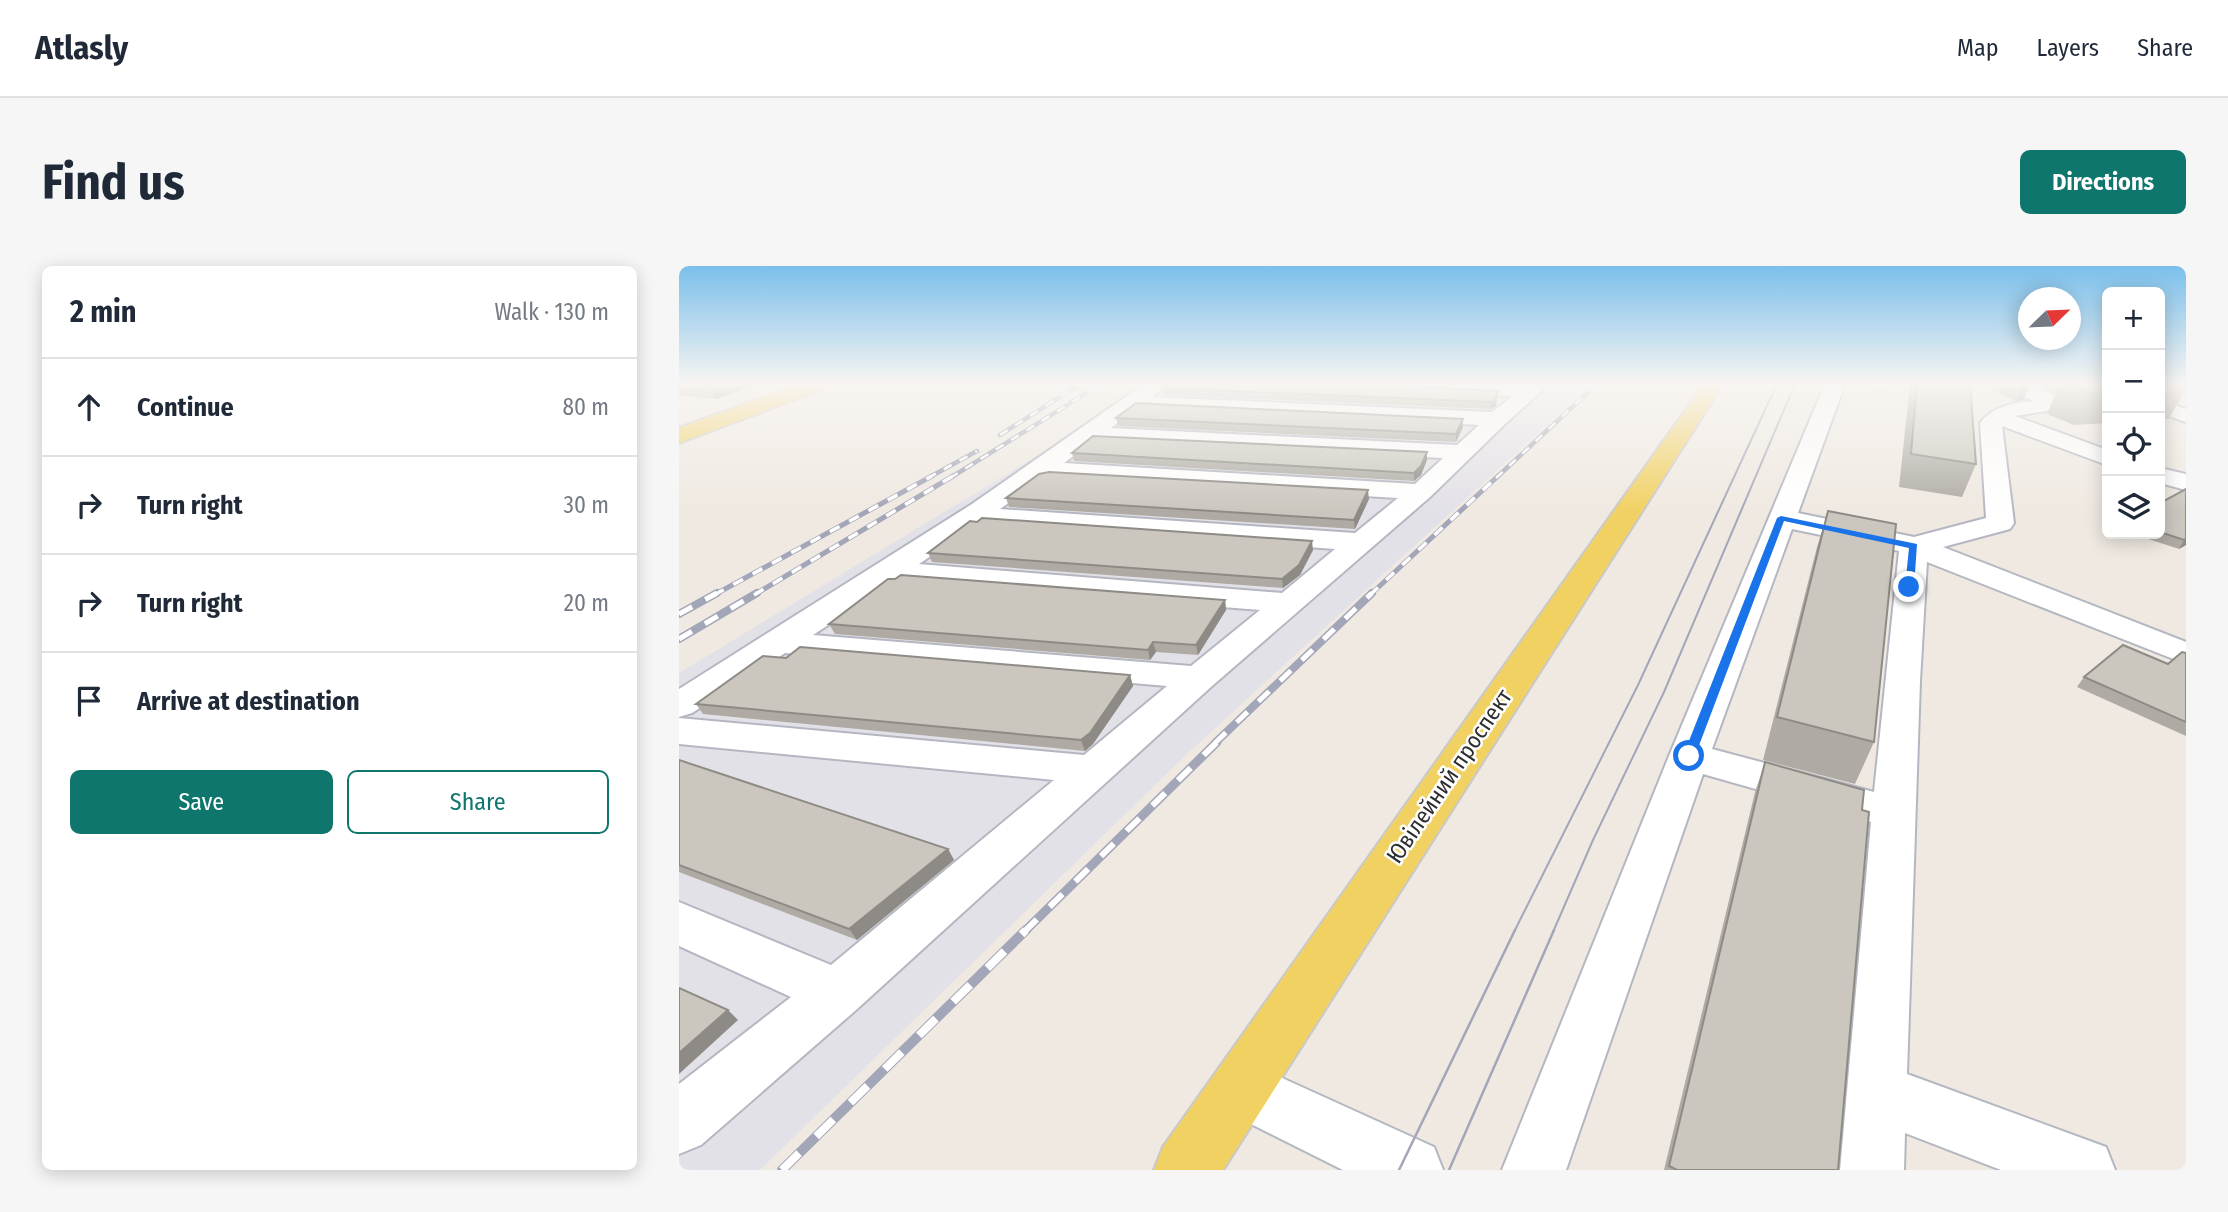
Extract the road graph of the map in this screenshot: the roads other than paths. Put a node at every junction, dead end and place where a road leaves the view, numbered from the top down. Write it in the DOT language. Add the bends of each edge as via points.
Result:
graph roads {
  1 [pos="705,426"];
  2 [pos="1101,426"];
  3 [pos="1489,426"];
  4 [pos="1686,426"];
  5 [pos="1818,426"];
  6 [pos="1991,426"];
  7 [pos="2021,426"];
  8 [pos="1091,434"];
  9 [pos="679,436"];
  10 [pos="2102,443"];
  11 [pos="2071,446"];
  12 [pos="1461,452"];
  13 [pos="2102,456"];
  14 [pos="1037,469"];
  15 [pos="2164,476"];
  16 [pos="2186,482"];
  17 [pos="1421,492"];
  18 [pos="971,515"];
  19 [pos="1781,518"];
  20 [pos="1359,542"];
  21 [pos="1914,546"];
  22 [pos="888,571"];
  23 [pos="1291,603"];
  24 [pos="779,642"];
  25 [pos="2186,654"];
  26 [pos="1199,678"];
  27 [pos="679,705"];
  28 [pos="679,731"];
  29 [pos="1689,756"];
  30 [pos="1094,770"];
  31 [pos="1894,813"];
  32 [pos="679,923"];
  33 [pos="837,993"];
  34 [pos="1240,1088"];
  35 [pos="1878,1093"];
  36 [pos="679,1124"];
  37 [pos="1186,1170"];
  38 [pos="1412,1170"];
  39 [pos="1534,1170"];
  40 [pos="1872,1170"];
  41 [pos="2083,1170"];
  1 -- 9 [label="main road"];
  2 -- 8 [label="street"];
  3 -- 12 [label="street"];
  4 -- 34 [label="main road, Ювілейний проспект"];
  5 -- 19 [label="street"];
  6 -- 21 [label="street" via="2000,523"];
  7 -- 11 [label="street"];
  8 -- 12 [label="street"];
  8 -- 14 [label="street"];
  10 -- 11 [label="street"];
  11 -- 13 [label="street"];
  12 -- 17 [label="street"];
  14 -- 17 [label="street"];
  14 -- 18 [label="street"];
  15 -- 16 [label="street"];
  17 -- 20 [label="street"];
  18 -- 20 [label="street"];
  18 -- 22 [label="street"];
  19 -- 21 [label="street"];
  19 -- 29 [label="street"];
  20 -- 23 [label="street"];
  21 -- 25 [label="street"];
  21 -- 31 [label="street"];
  22 -- 23 [label="street"];
  22 -- 24 [label="street"];
  23 -- 26 [label="street"];
  24 -- 26 [label="street"];
  24 -- 27 [label="street"];
  26 -- 30 [label="street"];
  28 -- 30 [label="street"];
  29 -- 31 [label="street"];
  29 -- 39 [label="street"];
  30 -- 33 [label="street"];
  31 -- 35 [label="street"];
  32 -- 33 [label="street"];
  33 -- 36 [label="street"];
  34 -- 37 [label="main road, Ювілейний проспект"];
  34 -- 38 [label="street"];
  35 -- 40 [label="street"];
  35 -- 41 [label="street"];
}
